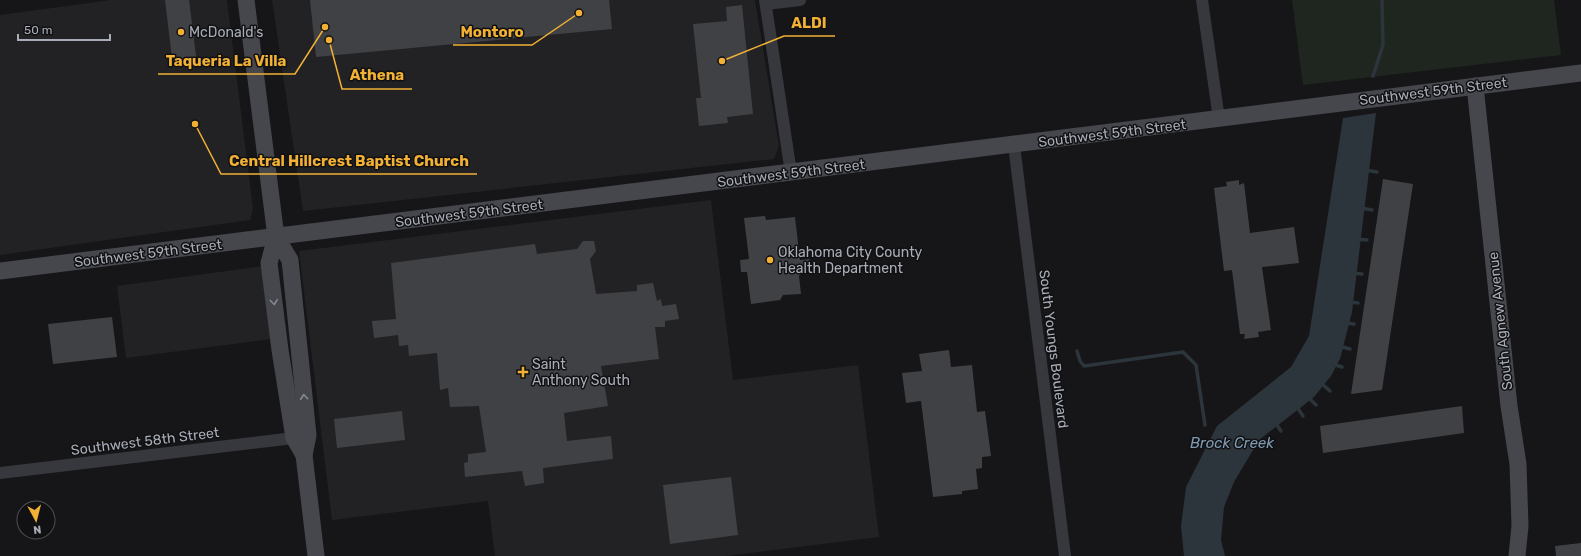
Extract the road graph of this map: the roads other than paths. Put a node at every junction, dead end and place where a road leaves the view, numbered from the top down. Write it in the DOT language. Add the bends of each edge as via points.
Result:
graph roads {
  1 [pos="246,0"];
  2 [pos="800,0"];
  3 [pos="1202,0"];
  4 [pos="766,2"];
  5 [pos="1581,73"];
  6 [pos="1475,86"];
  7 [pos="1219,119"];
  8 [pos="1014,145"];
  9 [pos="790,173"];
  10 [pos="276,237"];
  11 [pos="0,271"];
  12 [pos="294,438"];
  13 [pos="304,455"];
  14 [pos="0,473"];
  15 [pos="316,556"];
  16 [pos="1065,556"];
  17 [pos="1517,556"];
  1 -- 10 [label="main road"];
  2 -- 4 [label="street"];
  3 -- 7 [label="street"];
  4 -- 9 [label="street"];
  5 -- 6 [label="main road, Southwest 59th Street"];
  6 -- 7 [label="main road, Southwest 59th Street"];
  6 -- 17 [label="main road, South Agnew Avenue" via="1509,406 1518,464 1520,526"];
  7 -- 8 [label="main road, Southwest 59th Street"];
  8 -- 9 [label="main road, Southwest 59th Street"];
  8 -- 16 [label="street, South Youngs Boulevard"];
  9 -- 10 [label="main road, Southwest 59th Street"];
  10 -- 11 [label="main road, Southwest 59th Street"];
  10 -- 12 [label="main road, one-way" via="269,263"];
  13 -- 10 [label="main road, one-way" via="308,435 290,260"];
  12 -- 13 [label="main road"];
  12 -- 14 [label="street, Southwest 58th Street"];
  13 -- 15 [label="main road"];
}
